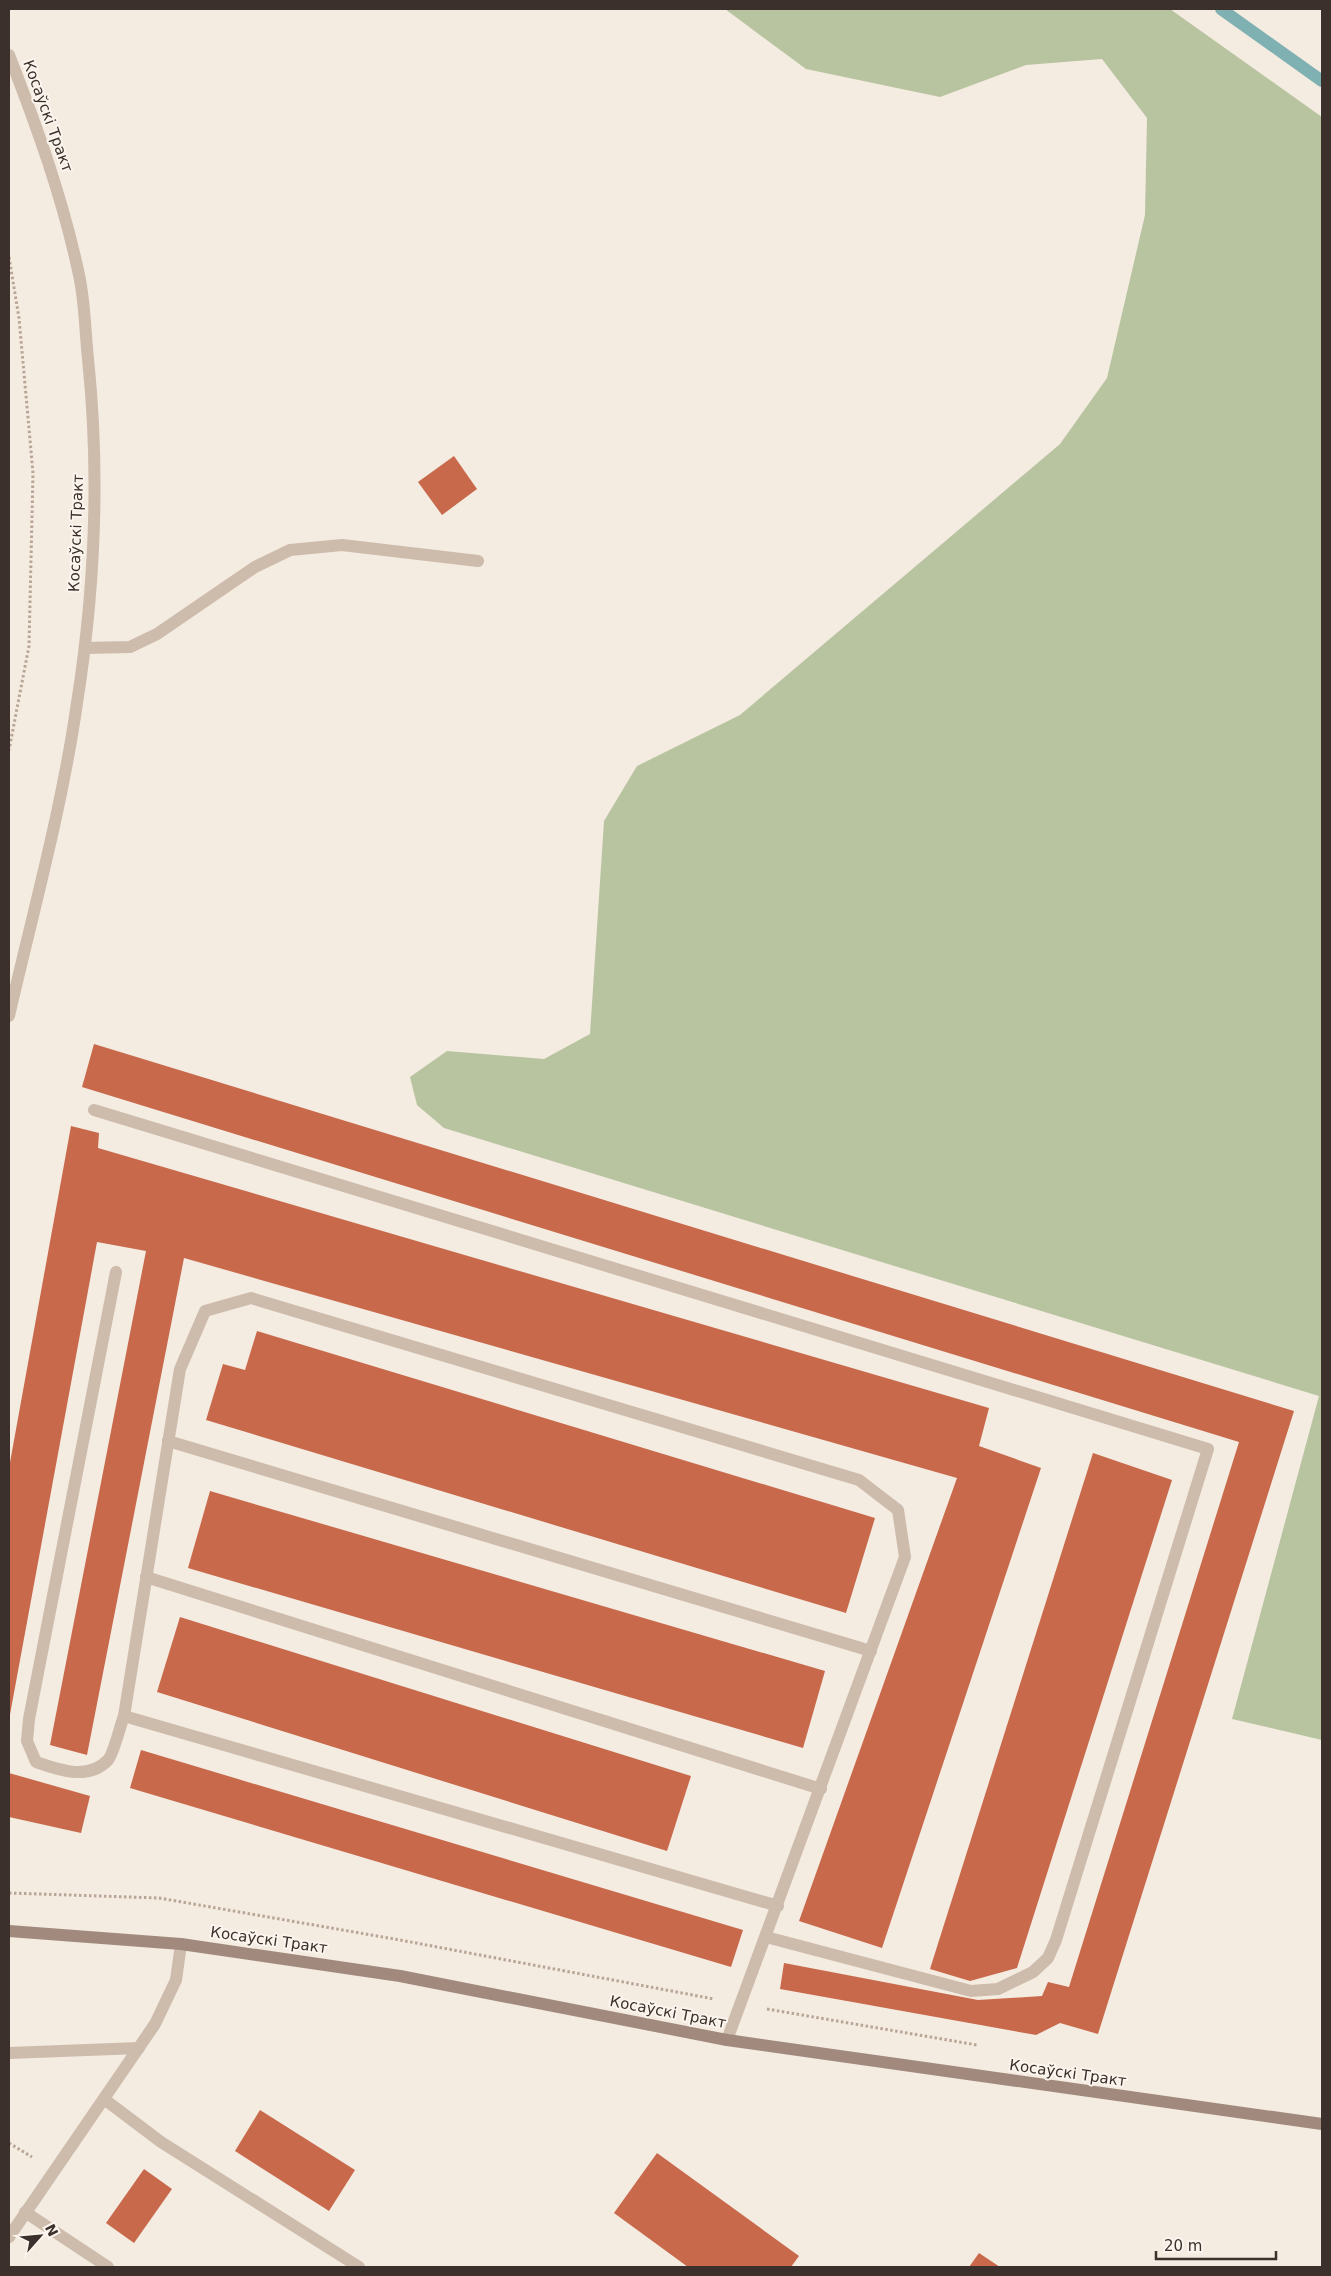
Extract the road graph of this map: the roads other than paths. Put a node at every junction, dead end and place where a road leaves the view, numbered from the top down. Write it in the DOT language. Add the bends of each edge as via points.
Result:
graph roads {
  1 [pos="9,55"];
  2 [pos="478,561"];
  3 [pos="85,648"];
  4 [pos="9,1016"];
  5 [pos="94,1110"];
  6 [pos="116,1272"];
  7 [pos="168,1441"];
  8 [pos="146,1577"];
  9 [pos="871,1651"];
  10 [pos="124,1716"];
  11 [pos="821,1789"];
  12 [pos="778,1906"];
  13 [pos="9,1930"];
  14 [pos="766,1937"];
  15 [pos="181,1944"];
  16 [pos="727,2040"];
  17 [pos="139,2048"];
  18 [pos="9,2053"];
  19 [pos="104,2099"];
  20 [pos="1322,2124"];
  21 [pos="25,2212"];
  22 [pos="9,2237"];
  23 [pos="108,2267"];
  24 [pos="359,2267"];
  1 -- 3 [label="street, Косаўскі Тракт" via="46,150 80,277 92,400 95,511"];
  2 -- 3 [label="street" via="342,545 290,550 254,567 157,634 130,647"];
  3 -- 4 [label="street, Косаўскі Тракт" via="63,782"];
  5 -- 14 [label="street" via="1208,1449 1048,1958 1032,1972 998,1989 971,1991"];
  6 -- 10 [label="street" via="27,1741 36,1762 62,1771 89,1772 109,1759"];
  7 -- 8 [label="street"];
  7 -- 9 [label="street"];
  7 -- 9 [label="street" via="180,1369 205,1311 251,1298 860,1480 898,1510 905,1557"];
  8 -- 10 [label="street"];
  8 -- 11 [label="street"];
  9 -- 11 [label="street"];
  10 -- 12 [label="street"];
  11 -- 12 [label="street"];
  12 -- 14 [label="street"];
  13 -- 15 [label="main road, Косаўскі Тракт"];
  14 -- 16 [label="street"];
  15 -- 16 [label="main road, Косаўскі Тракт" via="400,1976"];
  15 -- 17 [label="street" via="176,1980 155,2024"];
  16 -- 20 [label="main road, Косаўскі Тракт"];
  17 -- 18 [label="street"];
  17 -- 19 [label="street"];
  19 -- 21 [label="street"];
  19 -- 24 [label="street" via="161,2142"];
  21 -- 22 [label="street"];
  21 -- 23 [label="street"];
}
